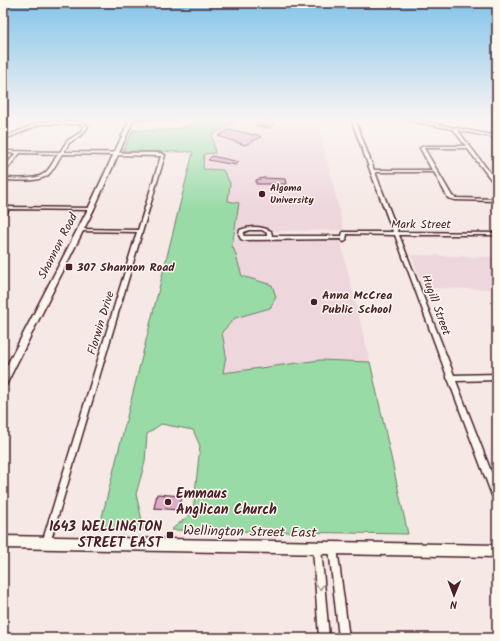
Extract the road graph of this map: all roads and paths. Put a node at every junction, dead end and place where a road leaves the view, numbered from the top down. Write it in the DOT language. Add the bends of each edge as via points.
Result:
graph roads {
  1 [pos="64,149"];
  2 [pos="118,149"];
  3 [pos="364,149"];
  4 [pos="423,149"];
  5 [pos="469,149"];
  6 [pos="3,152"];
  7 [pos="18,152"];
  8 [pos="61,153"];
  9 [pos="116,154"];
  10 [pos="372,171"];
  11 [pos="435,171"];
  12 [pos="3,172"];
  13 [pos="3,179"];
  14 [pos="497,185"];
  15 [pos="497,200"];
  16 [pos="6,208"];
  17 [pos="91,209"];
  18 [pos="3,215"];
  19 [pos="79,230"];
  20 [pos="140,231"];
  21 [pos="397,234"];
  22 [pos="497,234"];
  23 [pos="270,238"];
  24 [pos="497,377"];
  25 [pos="450,378"];
  26 [pos="3,382"];
  27 [pos="497,498"];
  28 [pos="3,542"];
  29 [pos="46,543"];
  30 [pos="317,548"];
  31 [pos="333,548"];
  32 [pos="497,551"];
  33 [pos="324,638"];
  34 [pos="344,638"];
  1 -- 8 [label="street"];
  2 -- 9 [label="street, Shannon Road"];
  3 -- 10 [label="street, Hugill Street"];
  4 -- 11 [label="street"];
  5 -- 14 [label="street"];
  6 -- 7 [label="street"];
  7 -- 8 [label="street"];
  7 -- 12 [label="street"];
  8 -- 9 [label="street"];
  8 -- 13 [label="street" via="47,174 42,177"];
  9 -- 17 [label="street, Shannon Road"];
  9 -- 20 [label="street, Florwin Drive" via="164,156"];
  10 -- 11 [label="street"];
  10 -- 21 [label="street, Hugill Street"];
  11 -- 15 [label="street" via="450,197"];
  16 -- 17 [label="street"];
  16 -- 18 [label="street"];
  17 -- 19 [label="street, Shannon Road"];
  19 -- 20 [label="street"];
  19 -- 26 [label="street, Shannon Road"];
  20 -- 29 [label="street, Florwin Drive"];
  21 -- 22 [label="street, Mark Street"];
  21 -- 23 [label="street, Mark Street"];
  21 -- 25 [label="street, Hugill Street"];
  23 -- 23 [label="street, Mark Street" via="242,238 241,235 246,229 265,229 269,232"];
  24 -- 25 [label="street"];
  25 -- 27 [label="street, Hugill Street"];
  28 -- 29 [label="street, Wellington Street East"];
  29 -- 30 [label="street, Wellington Street East"];
  30 -- 31 [label="street, Wellington Street East"];
  30 -- 33 [label="street, one-way"];
  31 -- 32 [label="street, Wellington Street East"];
  31 -- 34 [label="street"];
}
